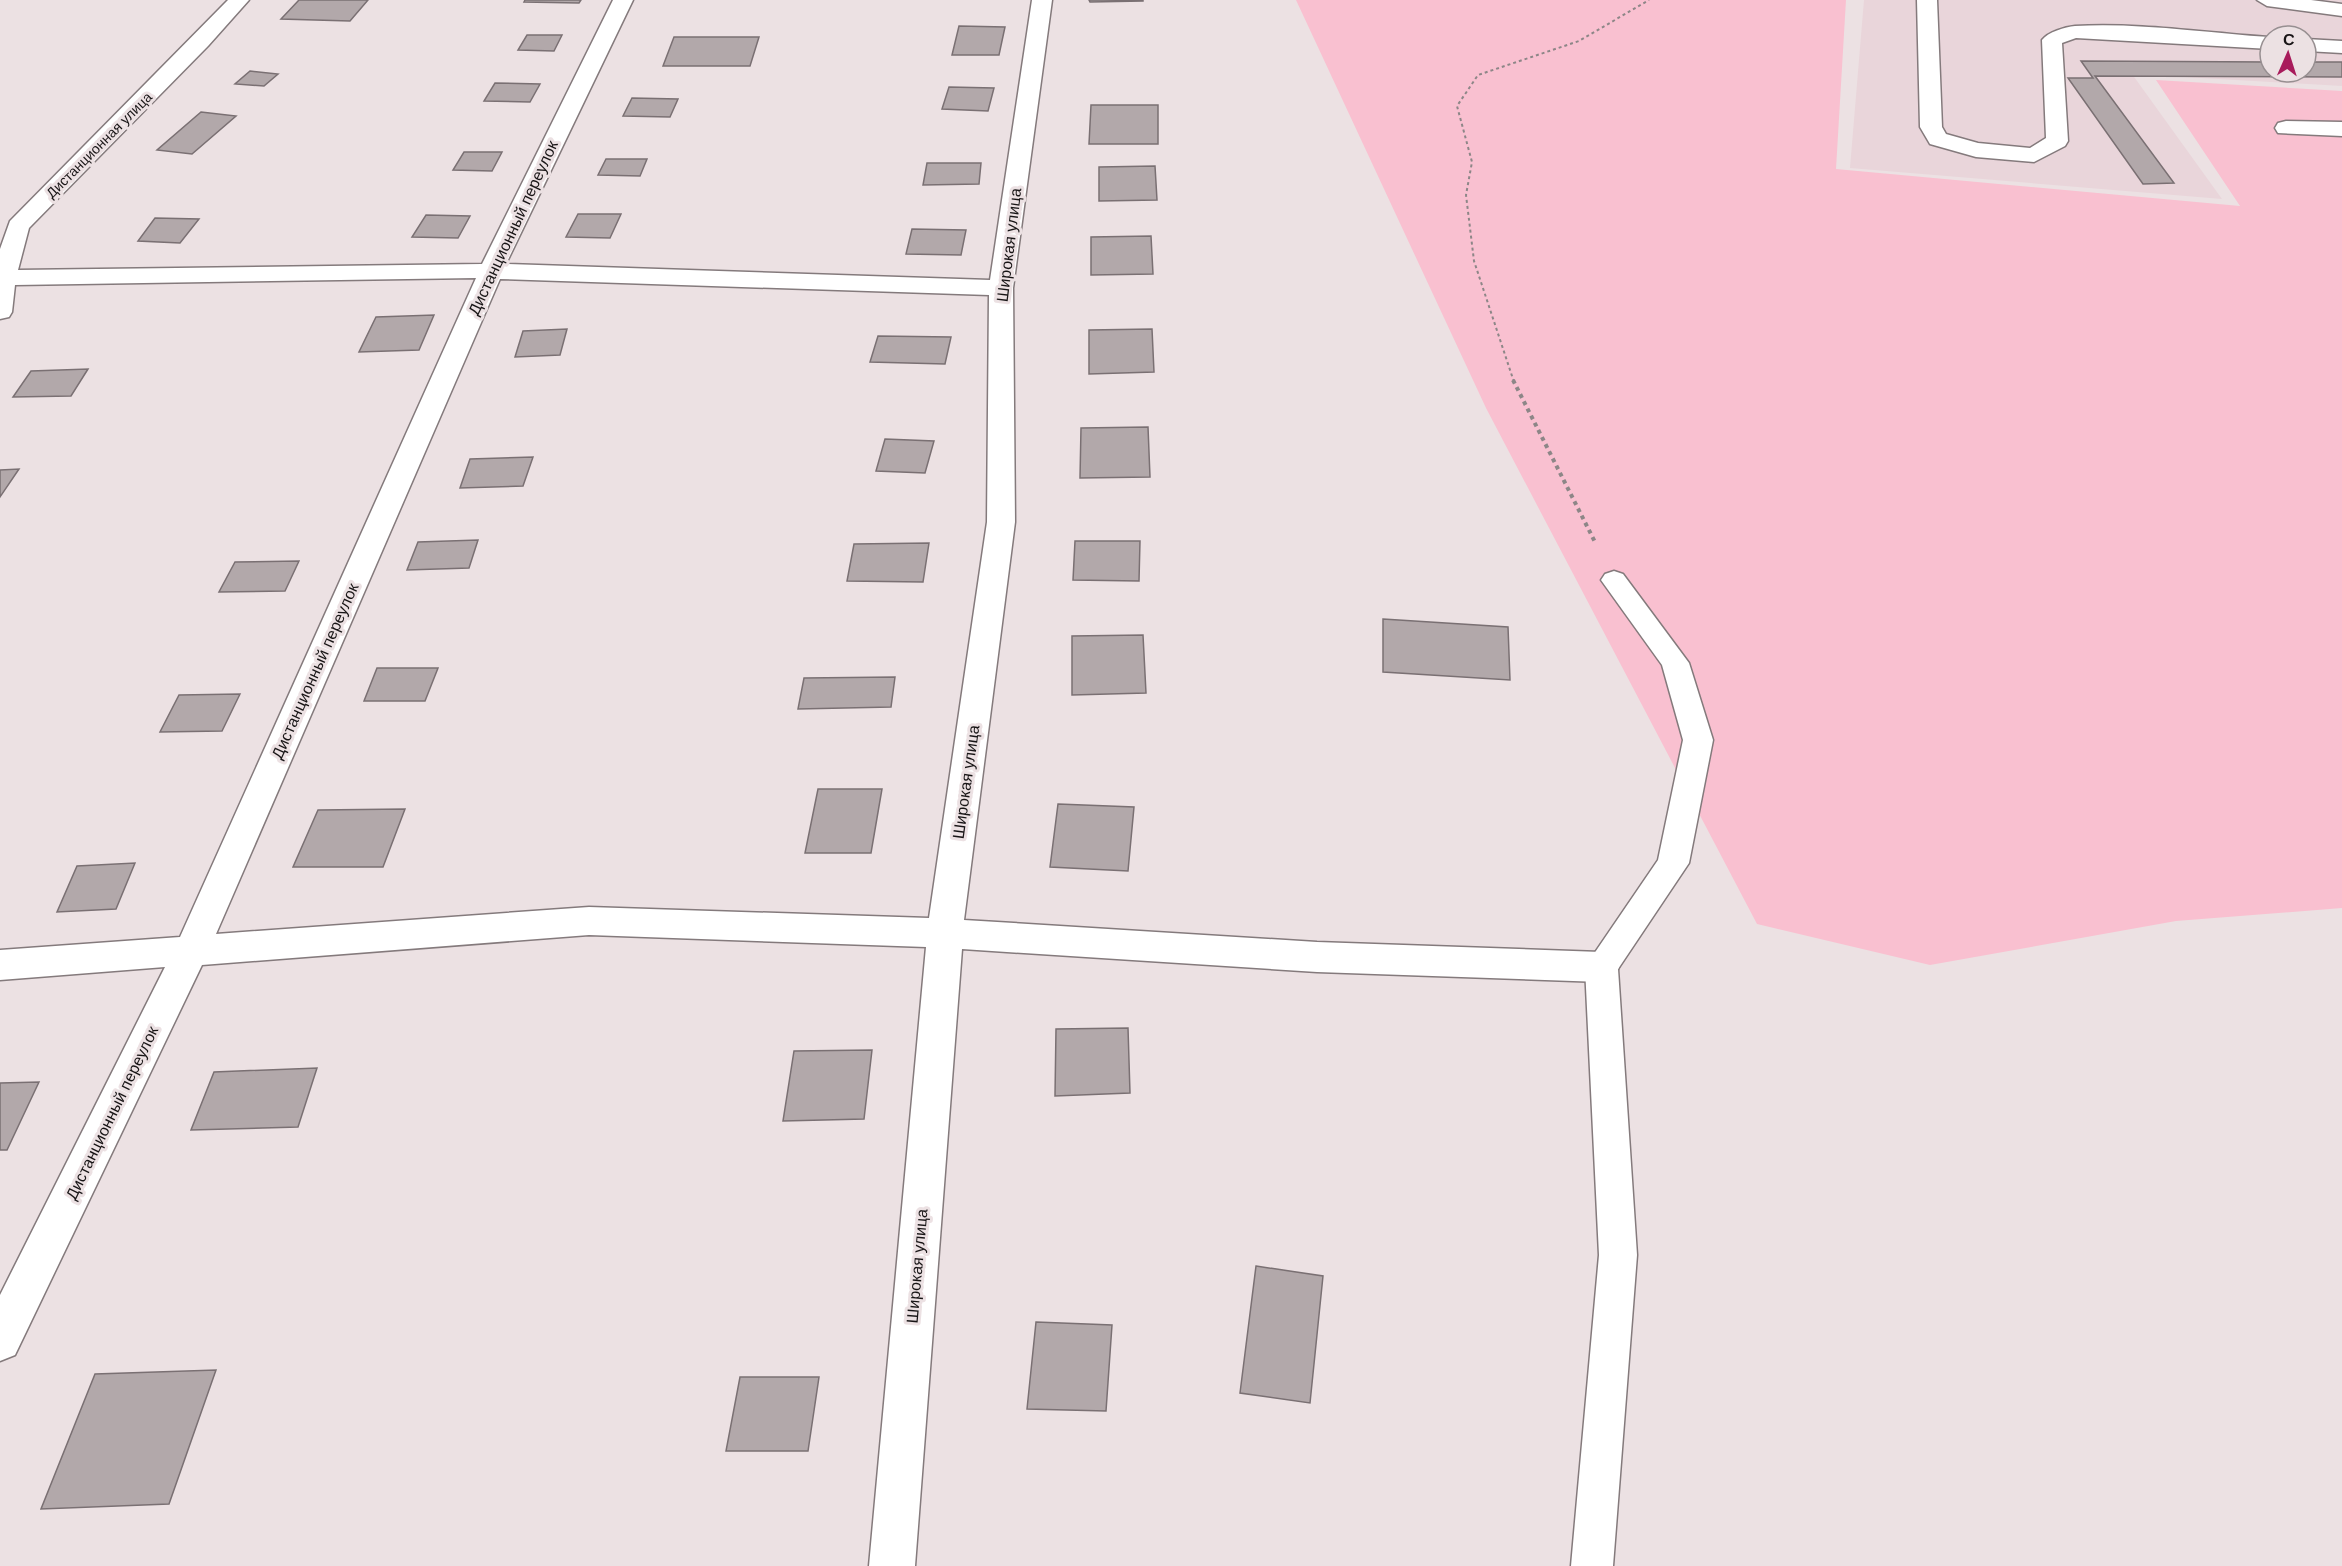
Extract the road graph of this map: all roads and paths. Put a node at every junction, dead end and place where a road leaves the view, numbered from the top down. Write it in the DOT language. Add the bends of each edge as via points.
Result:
graph roads {
  1 [pos="239,0"];
  2 [pos="623,0"];
  3 [pos="1042,0"];
  4 [pos="1649,0"];
  5 [pos="1927,0"];
  6 [pos="2267,0"];
  7 [pos="2342,10"];
  8 [pos="2258,42"];
  9 [pos="2318,46"];
  10 [pos="2342,47"];
  11 [pos="2286,128"];
  12 [pos="2342,129"];
  13 [pos="491,271"];
  14 [pos="4,278"];
  15 [pos="1001,288"];
  16 [pos="0,312"];
  17 [pos="1614,580"];
  18 [pos="945,933"];
  19 [pos="192,949"];
  20 [pos="0,965"];
  21 [pos="1601,967"];
  22 [pos="0,1340"];
  23 [pos="892,1566"];
  24 [pos="1592,1566"];
  1 -- 14 [label="street, Дистанционная улица" via="18,226"];
  2 -- 13 [label="street, Дистанционный переулок"];
  3 -- 15 [label="street, Широкая улица"];
  4 -- 17 [label="path" via="1579,40 1478,75 1457,106 1472,162 1466,195 1474,261 1514,382"];
  5 -- 8 [label="street" via="1931,127 1938,139 1976,150 2034,155 2057,141 2052,40 2073,32 2108,32"];
  6 -- 7 [label="street"];
  9 -- 10 [label="street"];
  11 -- 12 [label="street"];
  13 -- 14 [label="street"];
  13 -- 15 [label="street"];
  13 -- 19 [label="street, Дистанционный переулок"];
  14 -- 16 [label="street, Дистанционная улица"];
  15 -- 18 [label="street, Широкая улица" via="1001,522"];
  17 -- 21 [label="lane" via="1676,663 1698,740 1673,863"];
  18 -- 19 [label="street" via="589,921"];
  18 -- 21 [label="street" via="1317,957"];
  18 -- 23 [label="street, Широкая улица"];
  19 -- 20 [label="street"];
  19 -- 22 [label="street, Дистанционный переулок"];
  21 -- 24 [label="lane" via="1618,1255"];
}
